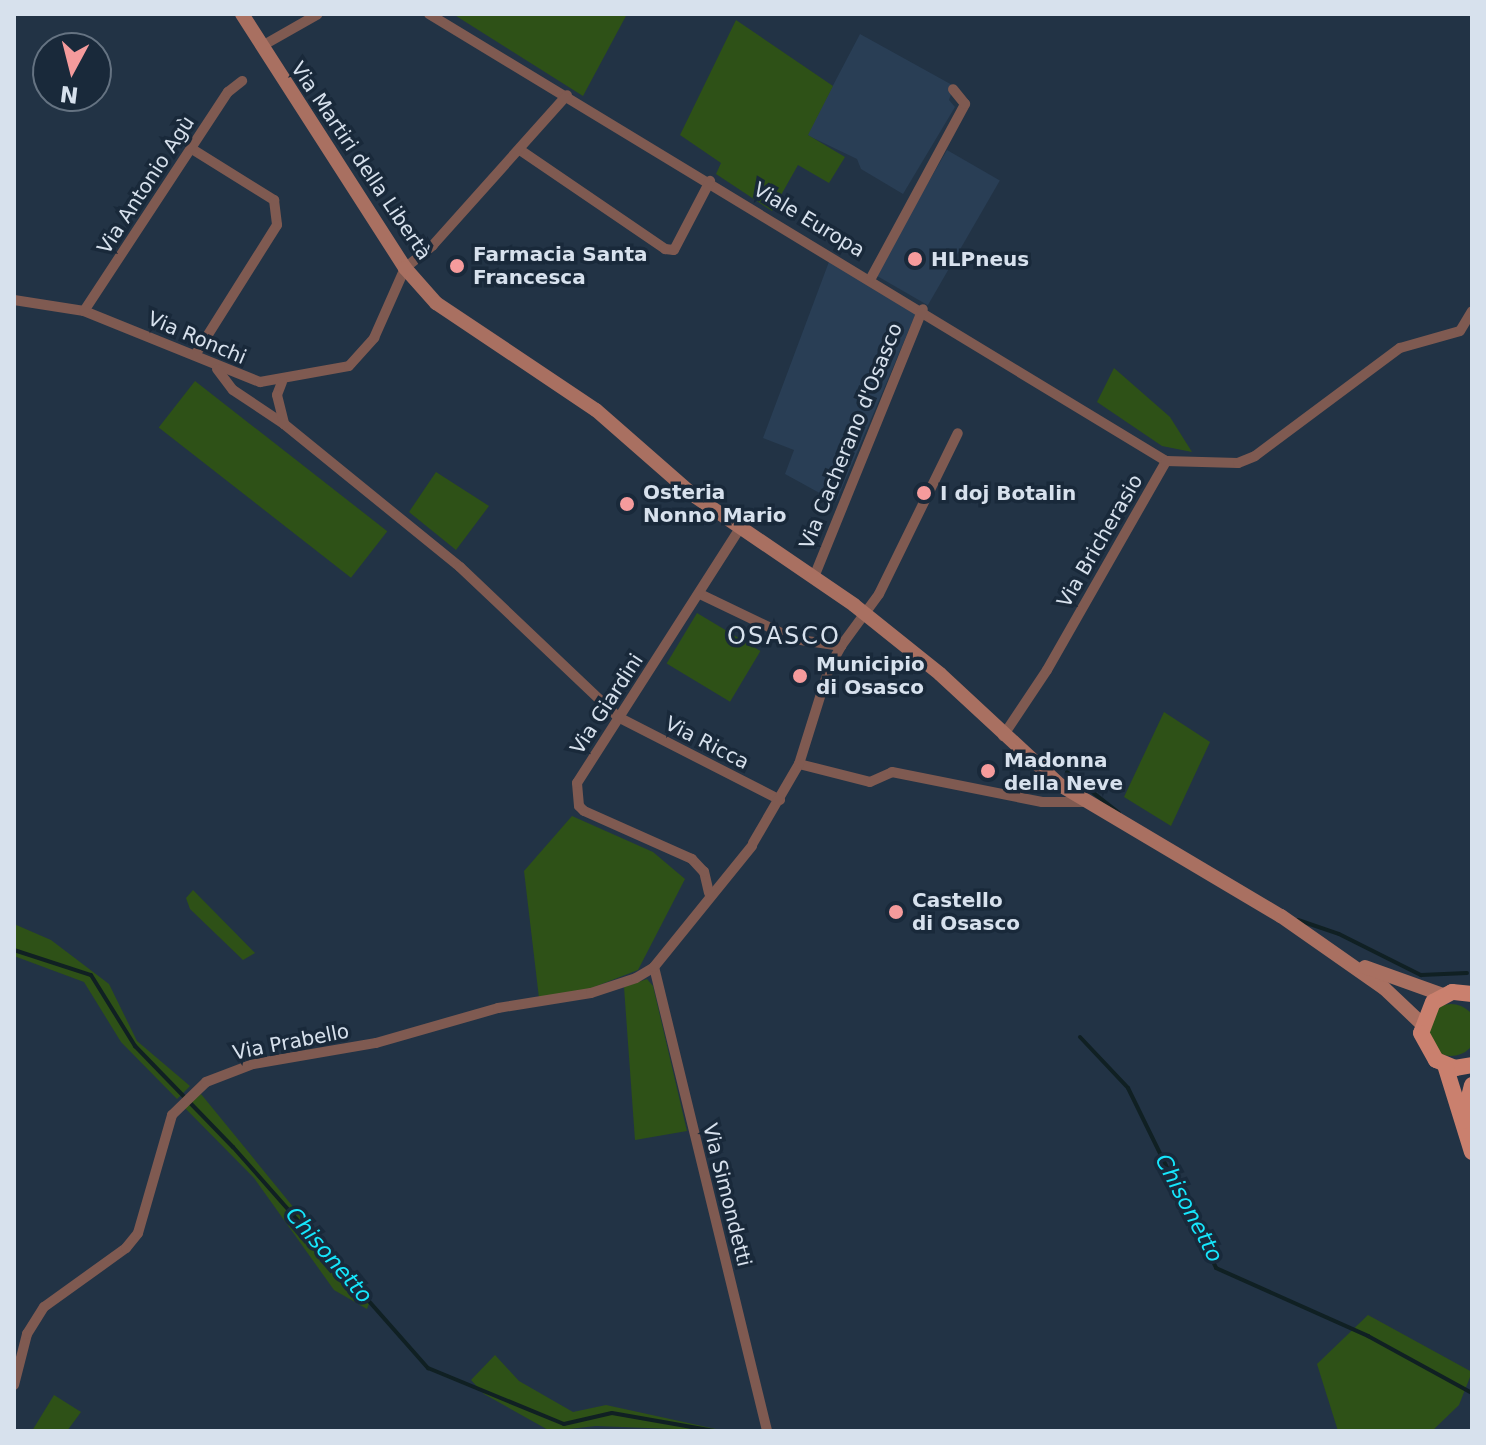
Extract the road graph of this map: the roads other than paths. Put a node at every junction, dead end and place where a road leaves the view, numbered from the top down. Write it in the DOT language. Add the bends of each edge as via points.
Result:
graph roads {
  1 [pos="242,14"];
  2 [pos="318,14"];
  3 [pos="429,14"];
  4 [pos="263,50"];
  5 [pos="242,81"];
  6 [pos="953,89"];
  7 [pos="567,95"];
  8 [pos="192,149"];
  9 [pos="520,150"];
  10 [pos="710,181"];
  11 [pos="405,268"];
  12 [pos="871,278"];
  13 [pos="14,300"];
  14 [pos="923,309"];
  15 [pos="84,311"];
  16 [pos="1472,311"];
  17 [pos="195,355"];
  18 [pos="217,369"];
  19 [pos="282,382"];
  20 [pos="284,424"];
  21 [pos="958,433"];
  22 [pos="1166,461"];
  23 [pos="741,527"];
  24 [pos="814,577"];
  25 [pos="702,595"];
  26 [pos="866,615"];
  27 [pos="841,646"];
  28 [pos="618,717"];
  29 [pos="1003,736"];
  30 [pos="799,764"];
  31 [pos="780,800"];
  32 [pos="1086,802"];
  33 [pos="709,893"];
  34 [pos="1313,940"];
  35 [pos="654,967"];
  36 [pos="1469,989"];
  37 [pos="1443,995"];
  38 [pos="1421,1023"];
  39 [pos="1445,1065"];
  40 [pos="1472,1065"];
  41 [pos="1472,1085"];
  42 [pos="1462,1122"];
  43 [pos="1472,1152"];
  44 [pos="14,1385"];
  45 [pos="767,1431"];
  1 -- 4 [label="street, Via Martiri della Libertà"];
  2 -- 4 [label="street"];
  3 -- 7 [label="street, Viale Europa"];
  4 -- 11 [label="street, Via Martiri della Libertà"];
  5 -- 8 [label="street, Via Antonio Agù" via="228,92"];
  6 -- 12 [label="street" via="965,104"];
  7 -- 9 [label="street, Via Ronchi"];
  7 -- 10 [label="street, Viale Europa"];
  8 -- 15 [label="street, Via Antonio Agù"];
  8 -- 17 [label="street" via="274,200 277,225"];
  9 -- 10 [label="street" via="665,249 674,250"];
  9 -- 11 [label="street, Via Ronchi"];
  10 -- 12 [label="street, Viale Europa"];
  11 -- 19 [label="street, Via Ronchi" via="361,357 349,366"];
  11 -- 23 [label="street, Via Martiri della Libertà" via="465,326 596,410 693,495"];
  12 -- 14 [label="street, Viale Europa"];
  13 -- 15 [label="street, Via Ronchi"];
  14 -- 22 [label="street, Viale Europa"];
  14 -- 24 [label="street, Via Cacherano d'Osasco"];
  15 -- 17 [label="street, Via Ronchi"];
  16 -- 22 [label="street, Via Bricherasio" via="1460,331 1400,348 1255,456 1238,463"];
  17 -- 18 [label="street, Via Ronchi"];
  18 -- 19 [label="street, Via Ronchi" via="260,382"];
  18 -- 20 [label="street, Via Ricca" via="233,390"];
  19 -- 20 [label="street" via="277,395"];
  20 -- 28 [label="street, Via Ricca" via="460,567"];
  21 -- 26 [label="street"];
  22 -- 29 [label="street, Via Bricherasio" via="1047,670"];
  23 -- 24 [label="street, Via Martiri della Libertà"];
  23 -- 25 [label="street, Via Giardini"];
  24 -- 26 [label="street, Via Martiri della Libertà"];
  25 -- 27 [label="street" via="794,639"];
  25 -- 28 [label="street, Via Giardini"];
  26 -- 27 [label="street"];
  26 -- 29 [label="street, Via Martiri della Libertà" via="974,703"];
  27 -- 30 [label="street"];
  28 -- 31 [label="street, Via Ricca"];
  28 -- 33 [label="street, Via Giardini" via="577,783 579,806 692,859 704,872"];
  29 -- 32 [label="street, Via Martiri della Libertà"];
  30 -- 31 [label="street"];
  30 -- 32 [label="street" via="870,782 892,772 1042,802"];
  31 -- 33 [label="street" via="740,865"];
  32 -- 34 [label="street, Via Martiri della Libertà" via="1223,880"];
  33 -- 35 [label="street"];
  34 -- 37 [label="street" via="1392,980"];
  34 -- 38 [label="street" via="1384,988"];
  35 -- 44 [label="street, Via Prabello" via="591,993 498,1008 376,1043 253,1064 195,1091 172,1115 138,1233 126,1248 44,1307 27,1334"];
  35 -- 45 [label="street, Via Simondetti"];
  36 -- 37 [label="main road"];
  37 -- 38 [label="main road"];
  38 -- 39 [label="main road" via="1428,1053"];
  39 -- 40 [label="main road"];
  39 -- 42 [label="main road"];
  41 -- 42 [label="main road"];
  42 -- 43 [label="main road"];
}
